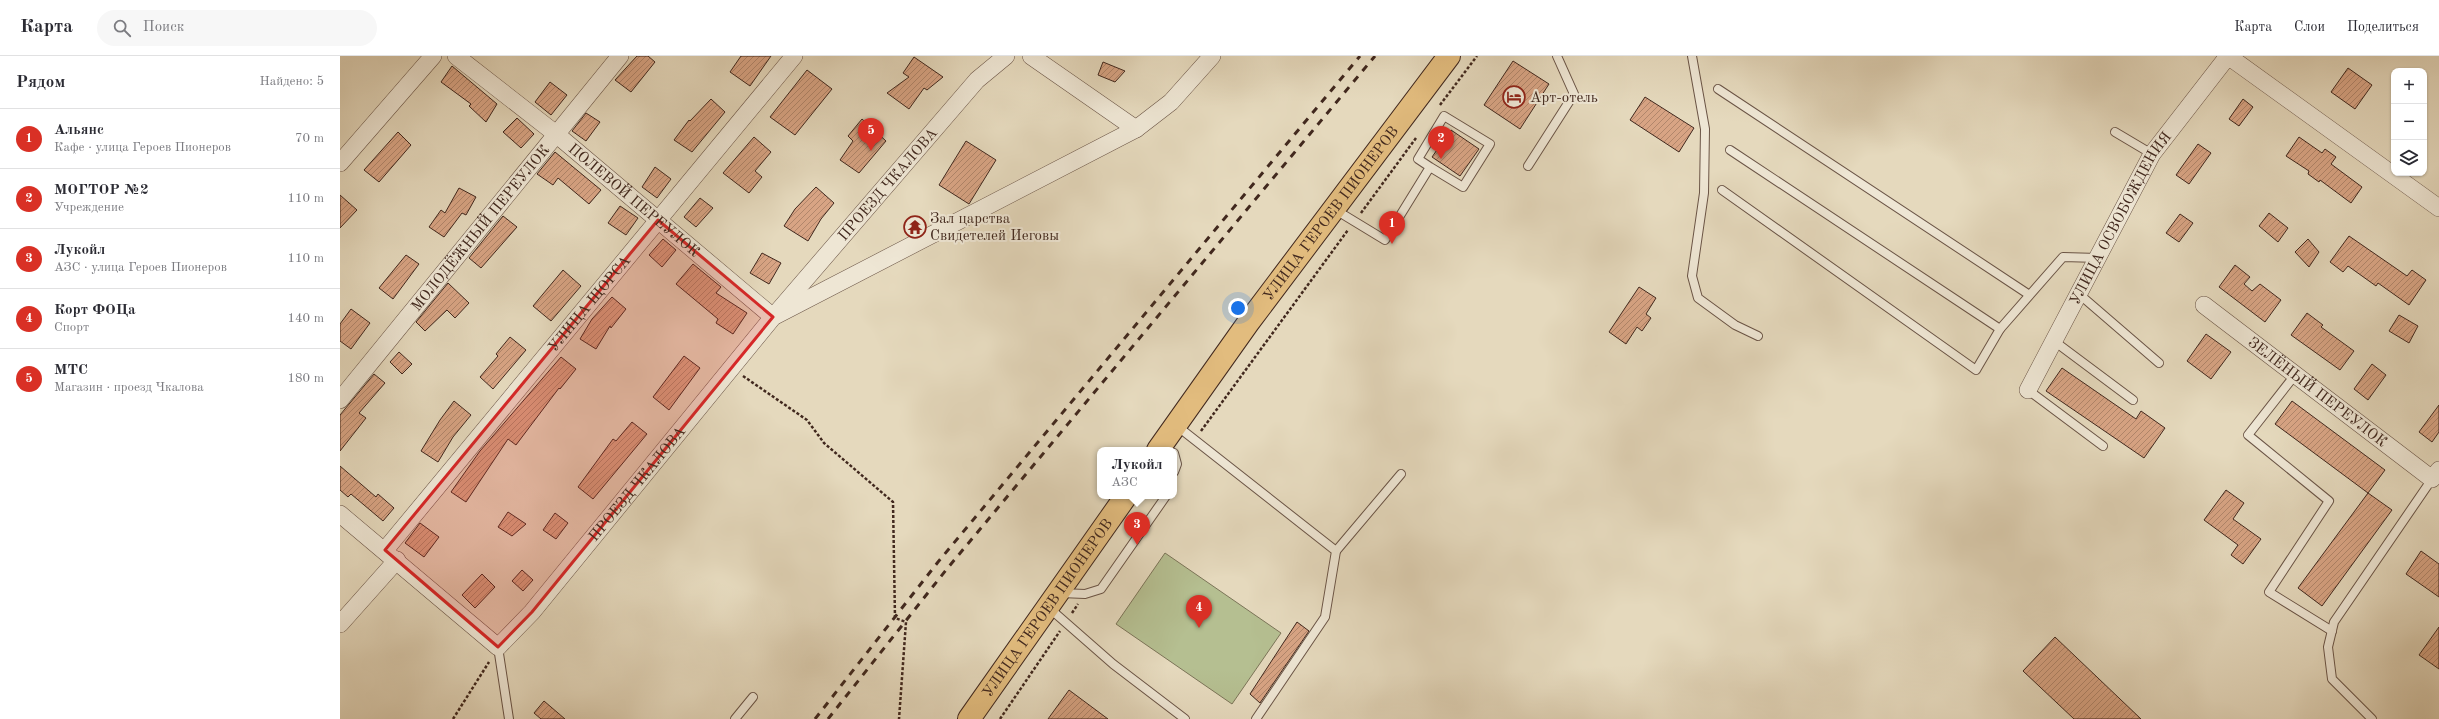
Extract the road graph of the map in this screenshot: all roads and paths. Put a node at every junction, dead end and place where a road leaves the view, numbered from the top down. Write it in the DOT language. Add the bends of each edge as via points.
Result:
graph roads {
  1 [pos="433,56"];
  2 [pos="456,56"];
  3 [pos="620,56"];
  4 [pos="794,56"];
  5 [pos="1006,56"];
  6 [pos="1031,56"];
  7 [pos="1212,56"];
  8 [pos="1449,56"];
  9 [pos="1477,56"];
  10 [pos="1557,56"];
  11 [pos="1692,56"];
  12 [pos="2228,56"];
  13 [pos="1718,89"];
  14 [pos="1439,106"];
  15 [pos="1136,129"];
  16 [pos="1420,132"];
  17 [pos="2115,132"];
  18 [pos="556,134"];
  19 [pos="1730,150"];
  20 [pos="2152,154"];
  21 [pos="340,163"];
  22 [pos="1528,166"];
  23 [pos="1430,167"];
  24 [pos="1722,190"];
  25 [pos="1334,208"];
  26 [pos="2439,208"];
  27 [pos="658,220"];
  28 [pos="1354,221"];
  29 [pos="2098,258"];
  30 [pos="2028,294"];
  31 [pos="2079,294"];
  32 [pos="2204,305"];
  33 [pos="773,317"];
  34 [pos="2000,329"];
  35 [pos="1758,336"];
  36 [pos="2054,341"];
  37 [pos="2159,363"];
  38 [pos="732,368"];
  39 [pos="2295,375"];
  40 [pos="2028,390"];
  41 [pos="340,400"];
  42 [pos="2133,400"];
  43 [pos="1194,440"];
  44 [pos="1170,442"];
  45 [pos="2103,446"];
  46 [pos="1401,474"];
  47 [pos="2435,474"];
  48 [pos="1124,499"];
  49 [pos="1164,499"];
  50 [pos="340,514"];
  51 [pos="1336,551"];
  52 [pos="391,555"];
  53 [pos="1085,594"];
  54 [pos="1053,600"];
  55 [pos="1066,622"];
  56 [pos="340,624"];
  57 [pos="2332,631"];
  58 [pos="498,647"];
  59 [pos="753,697"];
  60 [pos="454,719"];
  61 [pos="509,719"];
  62 [pos="734,719"];
  63 [pos="899,719"];
  64 [pos="968,719"];
  65 [pos="1000,719"];
  66 [pos="1185,719"];
  67 [pos="1256,719"];
  68 [pos="2372,719"];
  1 -- 21 [label="street"];
  2 -- 18 [label="street, ПОЛЕВОЙ ПЕРЕУЛОК"];
  3 -- 18 [label="street, МОЛОДЁЖНЫЙ ПЕРЕУЛОК"];
  4 -- 27 [label="street, УЛИЦА ЩОРСА"];
  5 -- 33 [label="street, ПРОЕЗД ЧКАЛОВА" via="977,80"];
  6 -- 15 [label="street"];
  7 -- 15 [label="street" via="1171,102"];
  8 -- 25 [label="main road, УЛИЦА ГЕРОЕВ ПИОНЕРОВ"];
  9 -- 14 [label="path"];
  10 -- 22 [label="lane" via="1574,94"];
  11 -- 35 [label="lane" via="1705,129 1704,193 1692,276 1698,298 1735,325"];
  12 -- 20 [label="street, УЛИЦА ОСВОБОЖДЕНИЯ"];
  12 -- 26 [label="street"];
  13 -- 30 [label="lane"];
  15 -- 33 [label="street, ПРОЕЗД ЧКАЛОВА"];
  16 -- 28 [label="path"];
  17 -- 20 [label="lane"];
  18 -- 27 [label="street, ПОЛЕВОЙ ПЕРЕУЛОК"];
  18 -- 41 [label="street, МОЛОДЁЖНЫЙ ПЕРЕУЛОК"];
  19 -- 34 [label="lane"];
  20 -- 29 [label="street, УЛИЦА ОСВОБОЖДЕНИЯ"];
  23 -- 23 [label="lane" via="1418,159 1444,116 1490,144 1463,187"];
  23 -- 28 [label="lane" via="1385,240"];
  24 -- 34 [label="lane" via="1976,370"];
  25 -- 28 [label="lane"];
  25 -- 44 [label="main road, УЛИЦА ГЕРОЕВ ПИОНЕРОВ"];
  27 -- 33 [label="street, ПОЛЕВОЙ ПЕРЕУЛОК"];
  27 -- 52 [label="street, УЛИЦА ЩОРСА"];
  28 -- 43 [label="path"];
  29 -- 30 [label="lane" via="2063,257"];
  29 -- 31 [label="street, УЛИЦА ОСВОБОЖДЕНИЯ"];
  30 -- 34 [label="lane"];
  31 -- 36 [label="street, УЛИЦА ОСВОБОЖДЕНИЯ"];
  31 -- 37 [label="lane"];
  32 -- 39 [label="street, ЗЕЛЁНЫЙ ПЕРЕУЛОК"];
  33 -- 38 [label="street, ПРОЕЗД ЧКАЛОВА"];
  36 -- 40 [label="street, УЛИЦА ОСВОБОЖДЕНИЯ"];
  36 -- 42 [label="lane"];
  38 -- 58 [label="street, ПРОЕЗД ЧКАЛОВА" via="532,612"];
  38 -- 63 [label="path" via="807,420 824,443 893,502 895,618 906,622"];
  39 -- 47 [label="street, ЗЕЛЁНЫЙ ПЕРЕУЛОК"];
  39 -- 57 [label="lane" via="2248,435 2329,501 2269,592"];
  40 -- 45 [label="lane"];
  43 -- 44 [label="lane"];
  43 -- 51 [label="lane"];
  46 -- 51 [label="lane"];
  47 -- 57 [label="lane" via="2334,622"];
  48 -- 54 [label="main road, УЛИЦА ГЕРОЕВ ПИОНЕРОВ"];
  49 -- 53 [label="lane" via="1101,589"];
  50 -- 52 [label="street"];
  51 -- 67 [label="lane" via="1325,617"];
  52 -- 56 [label="street, УЛИЦА ЩОРСА"];
  52 -- 58 [label="street"];
  53 -- 54 [label="lane"];
  53 -- 55 [label="path"];
  54 -- 55 [label="lane"];
  54 -- 64 [label="main road, УЛИЦА ГЕРОЕВ ПИОНЕРОВ"];
  55 -- 65 [label="path"];
  55 -- 66 [label="lane" via="1113,664"];
  57 -- 68 [label="lane" via="2328,647 2332,680"];
  58 -- 60 [label="path"];
  58 -- 61 [label="lane"];
  59 -- 62 [label="lane"];
}
